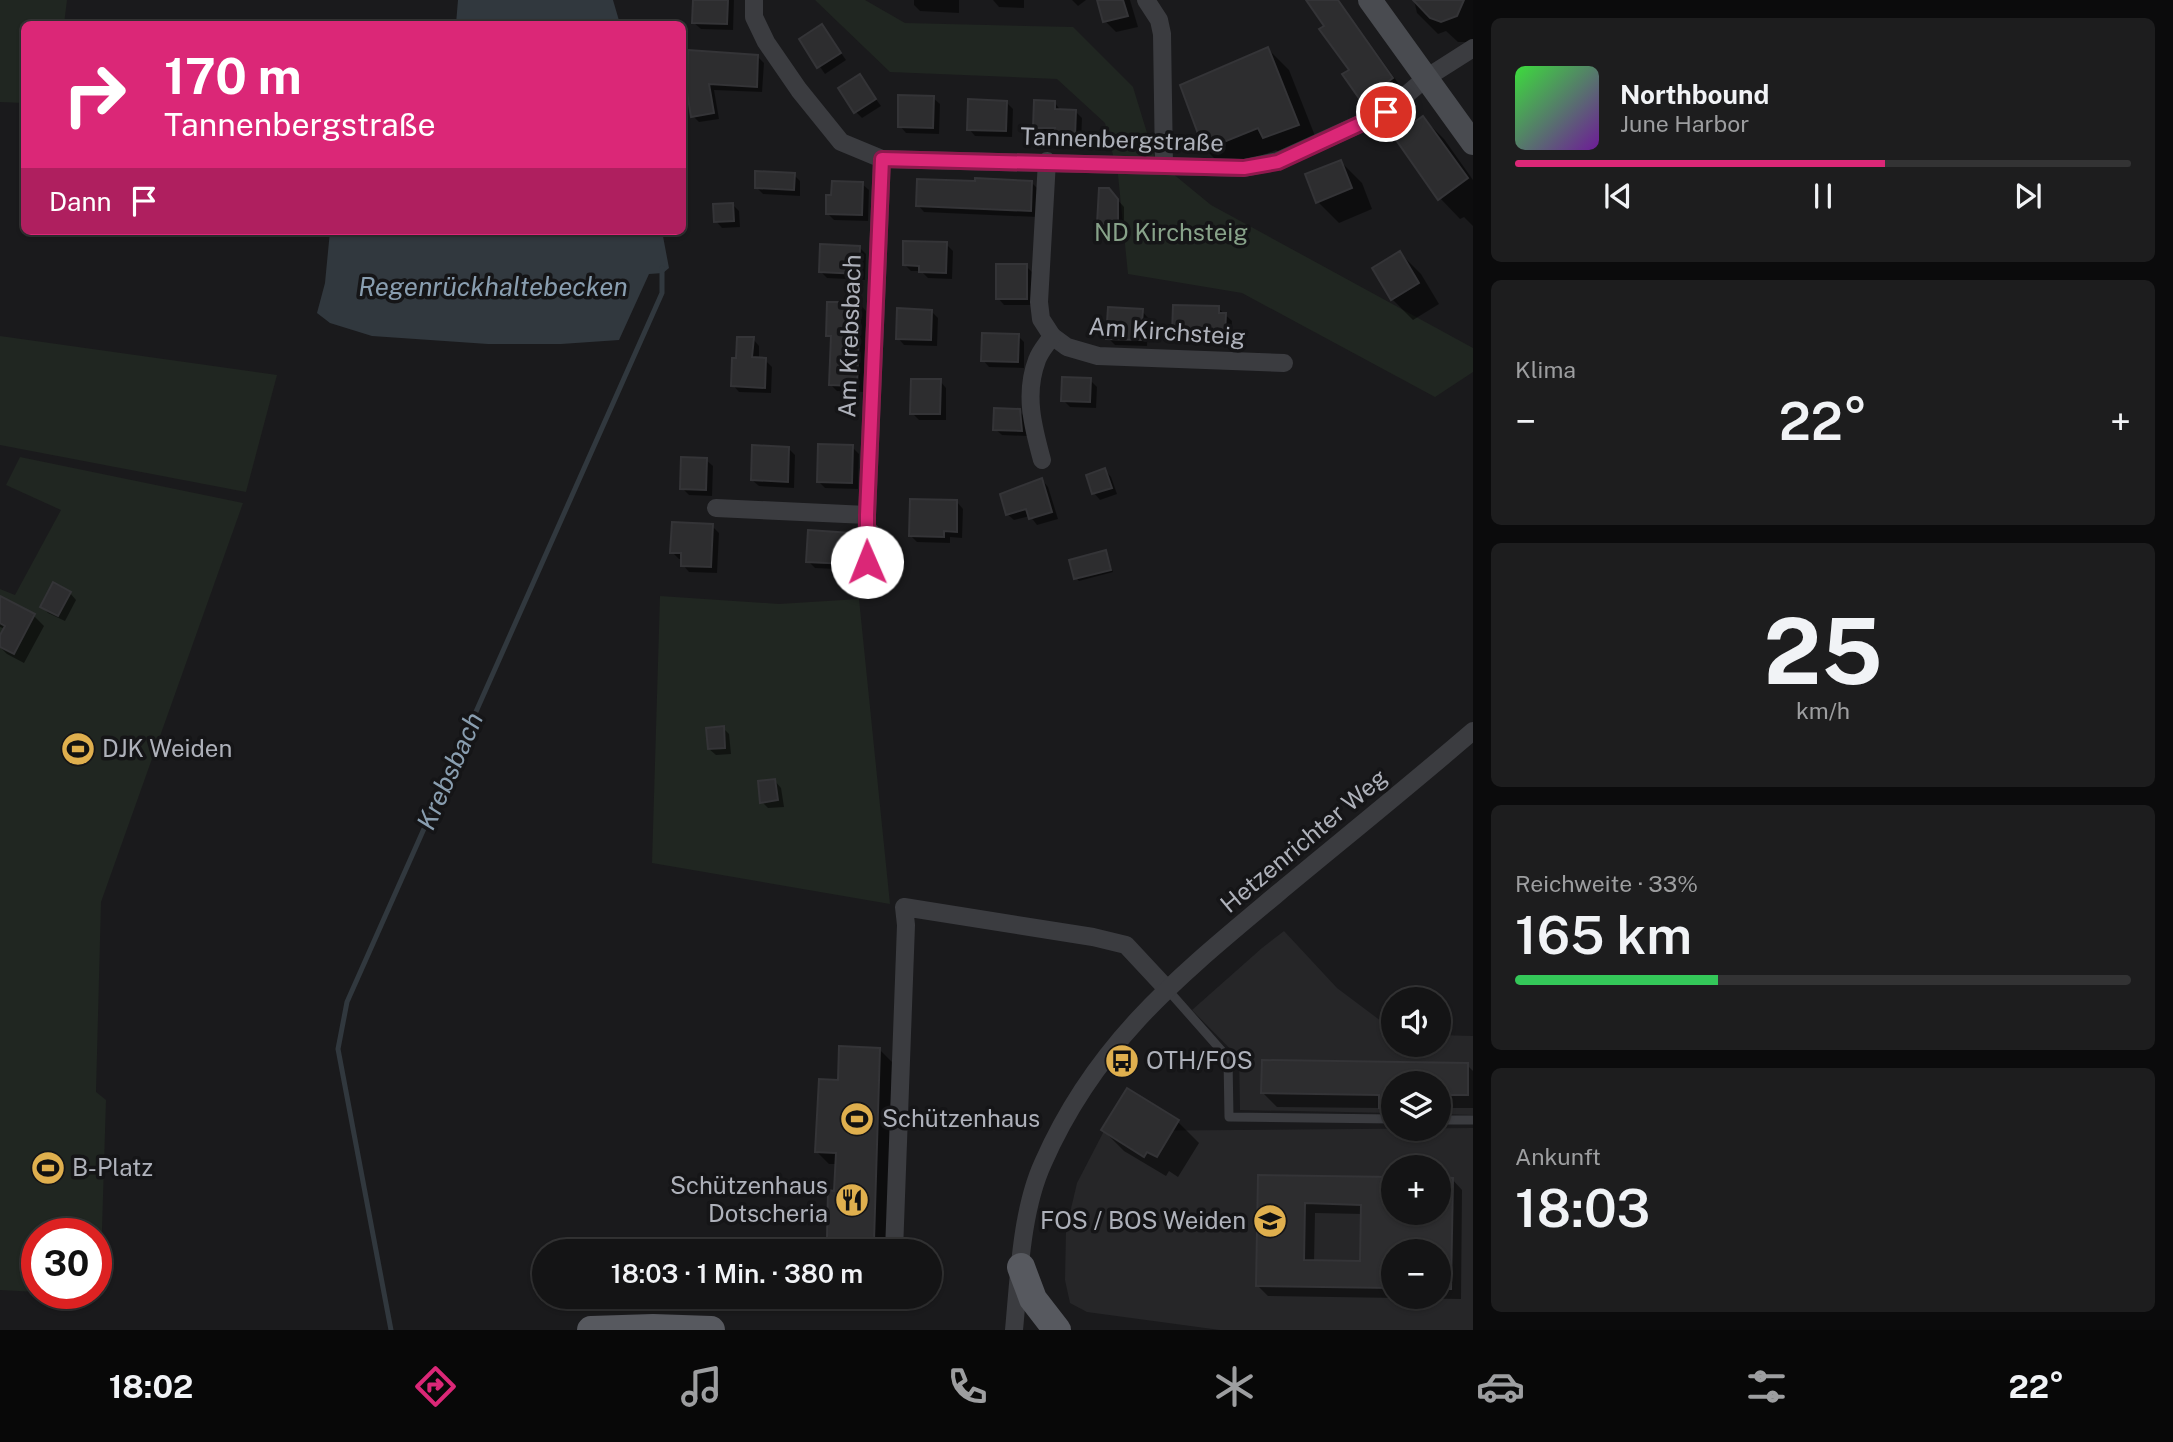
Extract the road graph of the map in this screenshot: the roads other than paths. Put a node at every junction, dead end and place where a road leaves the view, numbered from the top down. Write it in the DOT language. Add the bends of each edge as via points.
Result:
graph roads {
  1 [pos="754,0"];
  2 [pos="1146,0"];
  3 [pos="1370,0"];
  4 [pos="1473,48"];
  5 [pos="1426,78"];
  6 [pos="1473,143"];
  7 [pos="882,159"];
  8 [pos="1047,161"];
  9 [pos="1164,165"];
  10 [pos="1052,336"];
  11 [pos="1284,363"];
  12 [pos="1042,460"];
  13 [pos="716,508"];
  14 [pos="1473,731"];
  15 [pos="1167,989"];
  16 [pos="1381,1119"];
  17 [pos="1451,1120"];
  18 [pos="1473,1120"];
  19 [pos="894,1239"];
  20 [pos="1021,1267"];
  21 [pos="591,1330"];
  22 [pos="711,1330"];
  23 [pos="1014,1330"];
  24 [pos="1057,1330"];
  1 -- 7 [label="street, Tannenbergstraße" via="754,17 766,42 799,90 841,142"];
  2 -- 9 [label="street" via="1162,34"];
  3 -- 5 [label="street"];
  4 -- 5 [label="street, Tannenbergstraße"];
  5 -- 6 [label="street"];
  5 -- 9 [label="street, Tannenbergstraße" via="1386,112 1278,162 1244,168"];
  7 -- 8 [label="street, Tannenbergstraße"];
  7 -- 13 [label="street, Am Krebsbach" via="867,521"];
  8 -- 9 [label="street, Tannenbergstraße"];
  8 -- 10 [label="street, Am Kirchsteig" via="1039,302 1041,319"];
  10 -- 11 [label="street, Am Kirchsteig" via="1067,348 1098,356"];
  10 -- 12 [label="street, Am Kirchsteig" via="1038,357 1030,396"];
  14 -- 15 [label="street, Hetzenrichter Weg"];
  15 -- 16 [label="lane" via="1228,1058 1229,1117"];
  15 -- 19 [label="street" via="1126,945 904,907"];
  15 -- 20 [label="street, Hetzenrichter Weg" via="1102,1060 1076,1098 1042,1165 1029,1207"];
  17 -- 18 [label="lane"];
  20 -- 23 [label="street, Hetzenrichter Weg"];
  20 -- 24 [label="main road" via="1033,1299"];
  21 -- 22 [label="main road"];
}
